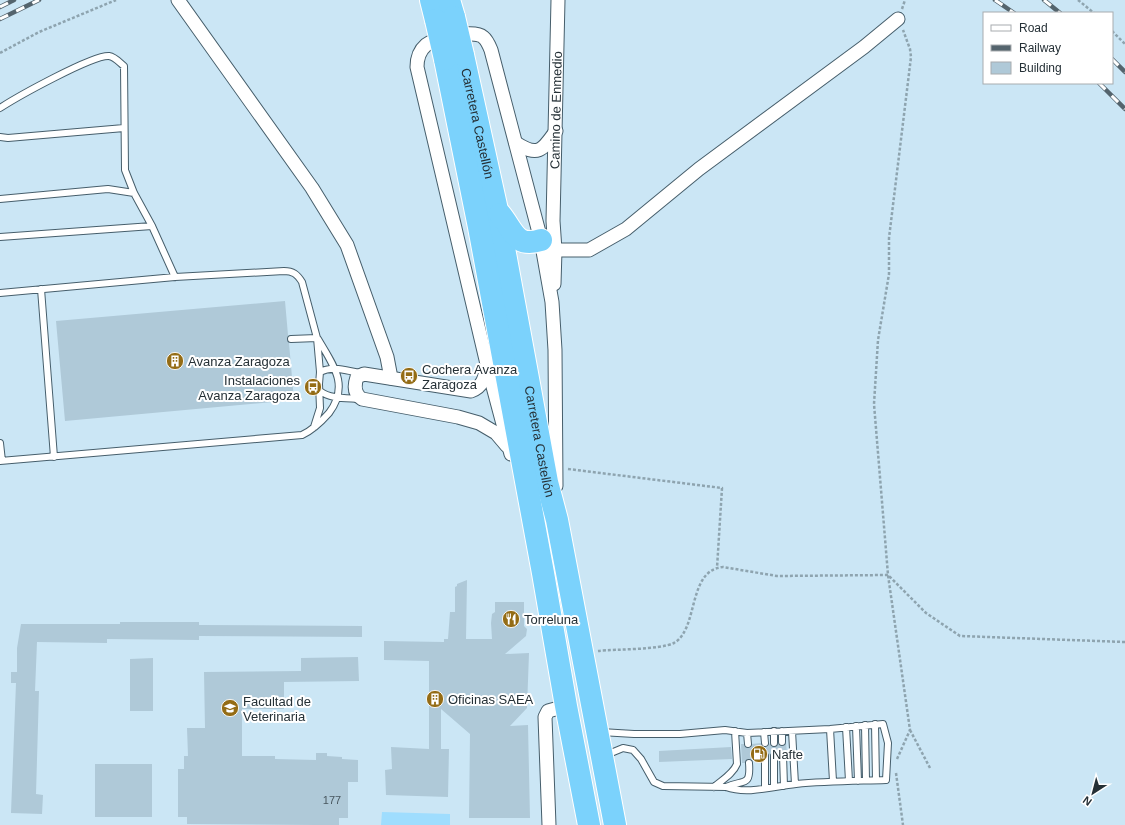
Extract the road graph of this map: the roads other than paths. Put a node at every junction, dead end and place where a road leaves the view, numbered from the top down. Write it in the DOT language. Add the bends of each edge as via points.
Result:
graph roads {
  1 [pos="178,0"];
  2 [pos="558,0"];
  3 [pos="443,9"];
  4 [pos="898,19"];
  5 [pos="454,57"];
  6 [pos="0,108"];
  7 [pos="124,128"];
  8 [pos="556,131"];
  9 [pos="0,137"];
  10 [pos="516,143"];
  11 [pos="134,193"];
  12 [pos="0,199"];
  13 [pos="497,210"];
  14 [pos="152,226"];
  15 [pos="0,237"];
  16 [pos="548,245"];
  17 [pos="175,277"];
  18 [pos="41,289"];
  19 [pos="0,293"];
  20 [pos="317,338"];
  21 [pos="291,339"];
  22 [pos="487,364"];
  23 [pos="334,368"];
  24 [pos="320,372"];
  25 [pos="364,374"];
  26 [pos="391,378"];
  27 [pos="320,391"];
  28 [pos="338,397"];
  29 [pos="362,399"];
  30 [pos="314,427"];
  31 [pos="0,443"];
  32 [pos="510,449"];
  33 [pos="54,457"];
  34 [pos="1,461"];
  35 [pos="557,520"];
  36 [pos="543,573"];
  37 [pos="566,706"];
  38 [pos="875,724"];
  39 [pos="856,726"];
  40 [pos="865,726"];
  41 [pos="846,727"];
  42 [pos="830,729"];
  43 [pos="735,731"];
  44 [pos="774,731"];
  45 [pos="782,731"];
  46 [pos="792,731"];
  47 [pos="596,732"];
  48 [pos="747,732"];
  49 [pos="764,732"];
  50 [pos="782,742"];
  51 [pos="765,743"];
  52 [pos="774,743"];
  53 [pos="748,744"];
  54 [pos="783,755"];
  55 [pos="765,756"];
  56 [pos="774,756"];
  57 [pos="601,757"];
  58 [pos="749,763"];
  59 [pos="866,780"];
  60 [pos="876,780"];
  61 [pos="833,781"];
  62 [pos="849,781"];
  63 [pos="858,781"];
  64 [pos="795,784"];
  65 [pos="784,786"];
  66 [pos="714,787"];
  67 [pos="726,787"];
  68 [pos="774,787"];
  69 [pos="765,788"];
  70 [pos="549,825"];
  71 [pos="589,825"];
  72 [pos="615,825"];
  1 -- 26 [label="street" via="312,188 347,245 387,357"];
  2 -- 8 [label="street, Camino de Enmedio"];
  3 -- 5 [label="highway, Carretera Castellón, bridge"];
  4 -- 16 [label="street" via="699,169 626,229 589,250"];
  5 -- 13 [label="highway, Carretera Castellón"];
  5 -- 36 [label="highway, Carretera Castellón" via="480,227"];
  6 -- 7 [label="lane" via="94,59 111,56 124,66"];
  7 -- 9 [label="lane"];
  7 -- 11 [label="lane" via="125,170"];
  8 -- 10 [label="street" via="544,147 535,151 527,150"];
  8 -- 16 [label="street, Camino de Enmedio" via="553,221"];
  10 -- 16 [label="street, Carretera Castellón"];
  10 -- 22 [label="street, Carretera Castellón" via="491,50 483,37 467,33 427,44 417,57 417,67"];
  11 -- 12 [label="lane" via="108,189"];
  11 -- 14 [label="lane"];
  13 -- 16 [label="highway" via="521,241"];
  13 -- 35 [label="highway, Carretera Castellón" via="546,474"];
  14 -- 15 [label="lane"];
  14 -- 17 [label="lane"];
  16 -- 35 [label="street" via="555,350"];
  17 -- 18 [label="lane"];
  17 -- 20 [label="lane" via="293,272 302,282"];
  18 -- 19 [label="lane"];
  18 -- 33 [label="lane"];
  20 -- 21 [label="lane"];
  20 -- 23 [label="lane"];
  20 -- 24 [label="lane"];
  22 -- 26 [label="street" via="482,382 471,391"];
  22 -- 32 [label="street, Carretera Castellón"];
  23 -- 24 [label="lane"];
  23 -- 25 [label="lane"];
  23 -- 28 [label="lane" via="340,384"];
  24 -- 27 [label="lane"];
  25 -- 26 [label="street"];
  25 -- 29 [label="street" via="357,377 356,383 356,394"];
  27 -- 28 [label="lane" via="325,395"];
  27 -- 30 [label="lane" via="320,408"];
  28 -- 29 [label="lane"];
  28 -- 30 [label="lane" via="328,414"];
  29 -- 32 [label="street" via="479,423 496,433"];
  30 -- 33 [label="lane" via="308,433 296,437"];
  31 -- 34 [label="lane"];
  32 -- 36 [label="street, Carretera Castellón"];
  33 -- 34 [label="lane"];
  35 -- 47 [label="highway, Carretera Castellón"];
  36 -- 37 [label="highway, Carretera Castellón"];
  37 -- 70 [label="street" via="551,709 544,717"];
  37 -- 71 [label="highway, Carretera Castellón"];
  38 -- 40 [label="lane"];
  38 -- 60 [label="lane"];
  38 -- 60 [label="lane" via="883,724 888,743 886,780"];
  39 -- 40 [label="lane"];
  39 -- 41 [label="lane"];
  39 -- 63 [label="lane"];
  40 -- 59 [label="lane"];
  41 -- 42 [label="lane"];
  41 -- 62 [label="lane"];
  42 -- 46 [label="lane"];
  42 -- 61 [label="lane"];
  43 -- 47 [label="lane" via="642,734"];
  43 -- 48 [label="lane"];
  43 -- 66 [label="lane" via="737,764 730,774"];
  44 -- 45 [label="lane"];
  44 -- 49 [label="lane"];
  44 -- 52 [label="lane"];
  45 -- 46 [label="lane"];
  45 -- 50 [label="lane"];
  46 -- 64 [label="lane"];
  47 -- 57 [label="highway, Carretera Castellón"];
  48 -- 49 [label="lane"];
  48 -- 53 [label="lane"];
  49 -- 51 [label="lane"];
  54 -- 65 [label="lane"];
  55 -- 69 [label="lane"];
  56 -- 68 [label="lane"];
  57 -- 66 [label="lane" via="629,748 637,753 651,779 657,784 669,787"];
  57 -- 72 [label="highway, Carretera Castellón"];
  58 -- 67 [label="lane" via="748,779"];
  59 -- 60 [label="lane"];
  59 -- 63 [label="lane"];
  61 -- 62 [label="lane"];
  61 -- 64 [label="lane"];
  62 -- 63 [label="lane"];
  64 -- 65 [label="lane"];
  65 -- 68 [label="lane"];
  66 -- 67 [label="lane"];
  67 -- 69 [label="lane" via="735,790"];
  68 -- 69 [label="lane"];
}
